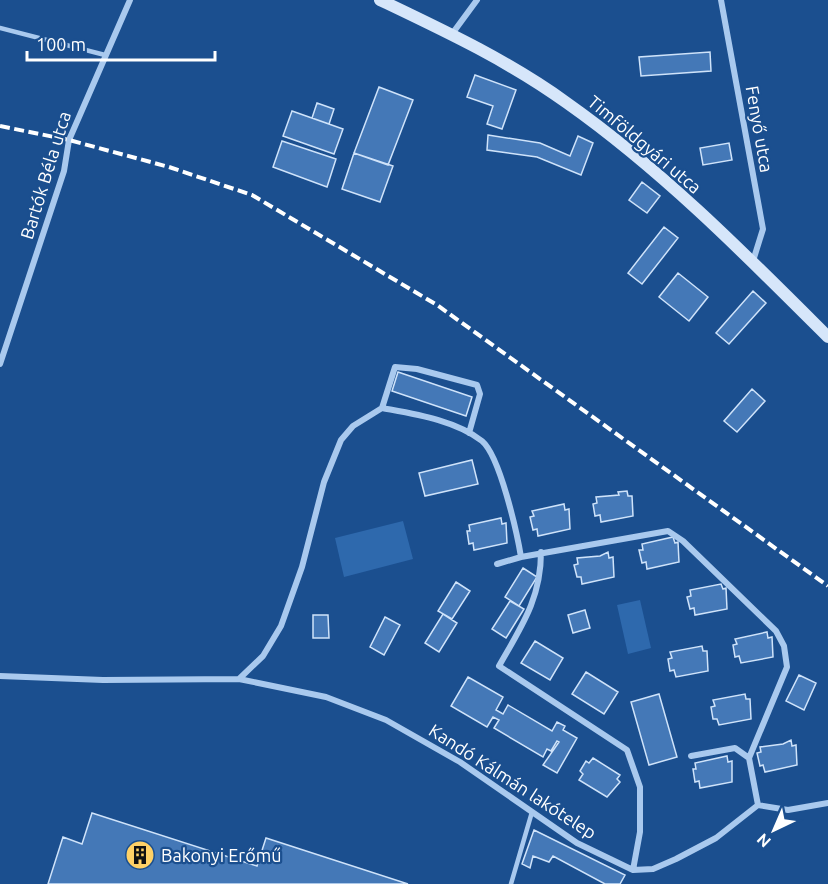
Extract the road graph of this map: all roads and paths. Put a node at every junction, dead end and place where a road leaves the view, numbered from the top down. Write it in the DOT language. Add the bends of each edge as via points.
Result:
graph roads {
  1 [pos="130,0"];
  2 [pos="380,0"];
  3 [pos="477,0"];
  4 [pos="721,0"];
  5 [pos="0,28"];
  6 [pos="452,34"];
  7 [pos="105,55"];
  8 [pos="753,261"];
  9 [pos="828,337"];
  10 [pos="0,364"];
  11 [pos="382,408"];
  12 [pos="469,433"];
  13 [pos="541,552"];
  14 [pos="520,557"];
  15 [pos="497,564"];
  16 [pos="0,676"];
  17 [pos="240,679"];
  18 [pos="691,756"];
  19 [pos="749,758"];
  20 [pos="828,803"];
  21 [pos="758,805"];
  22 [pos="532,812"];
  23 [pos="633,870"];
  24 [pos="511,884"];
  1 -- 7 [label="street, Bartók Béla utca"];
  2 -- 6 [label="main road, Timföldgyári utca"];
  3 -- 6 [label="street"];
  4 -- 8 [label="street, Fenyő utca" via="763,229"];
  5 -- 7 [label="lane"];
  6 -- 8 [label="main road, Timföldgyári utca" via="503,61 625,146"];
  7 -- 10 [label="street, Bartók Béla utca" via="69,140 64,171"];
  8 -- 9 [label="main road, Timföldgyári utca"];
  11 -- 12 [label="street" via="424,416"];
  11 -- 12 [label="street" via="395,367 477,385 480,394"];
  11 -- 17 [label="street" via="353,426 341,440 324,482 302,567 281,626 262,656"];
  12 -- 14 [label="street" via="484,442 496,468 511,505"];
  13 -- 14 [label="street"];
  13 -- 19 [label="street" via="668,531 776,631 787,667"];
  13 -- 23 [label="street" via="541,578 532,608 499,666 627,750 640,787 640,832"];
  14 -- 15 [label="street"];
  16 -- 17 [label="street, Kandó Kálmán lakótelep"];
  17 -- 22 [label="street, Kandó Kálmán lakótelep" via="326,697 386,720 460,762"];
  18 -- 19 [label="street" via="735,748"];
  19 -- 21 [label="street"];
  20 -- 21 [label="street" via="788,810"];
  21 -- 23 [label="street" via="716,838 676,859 653,869"];
  22 -- 23 [label="street, Kandó Kálmán lakótelep" via="577,843"];
  22 -- 24 [label="lane"];
}
